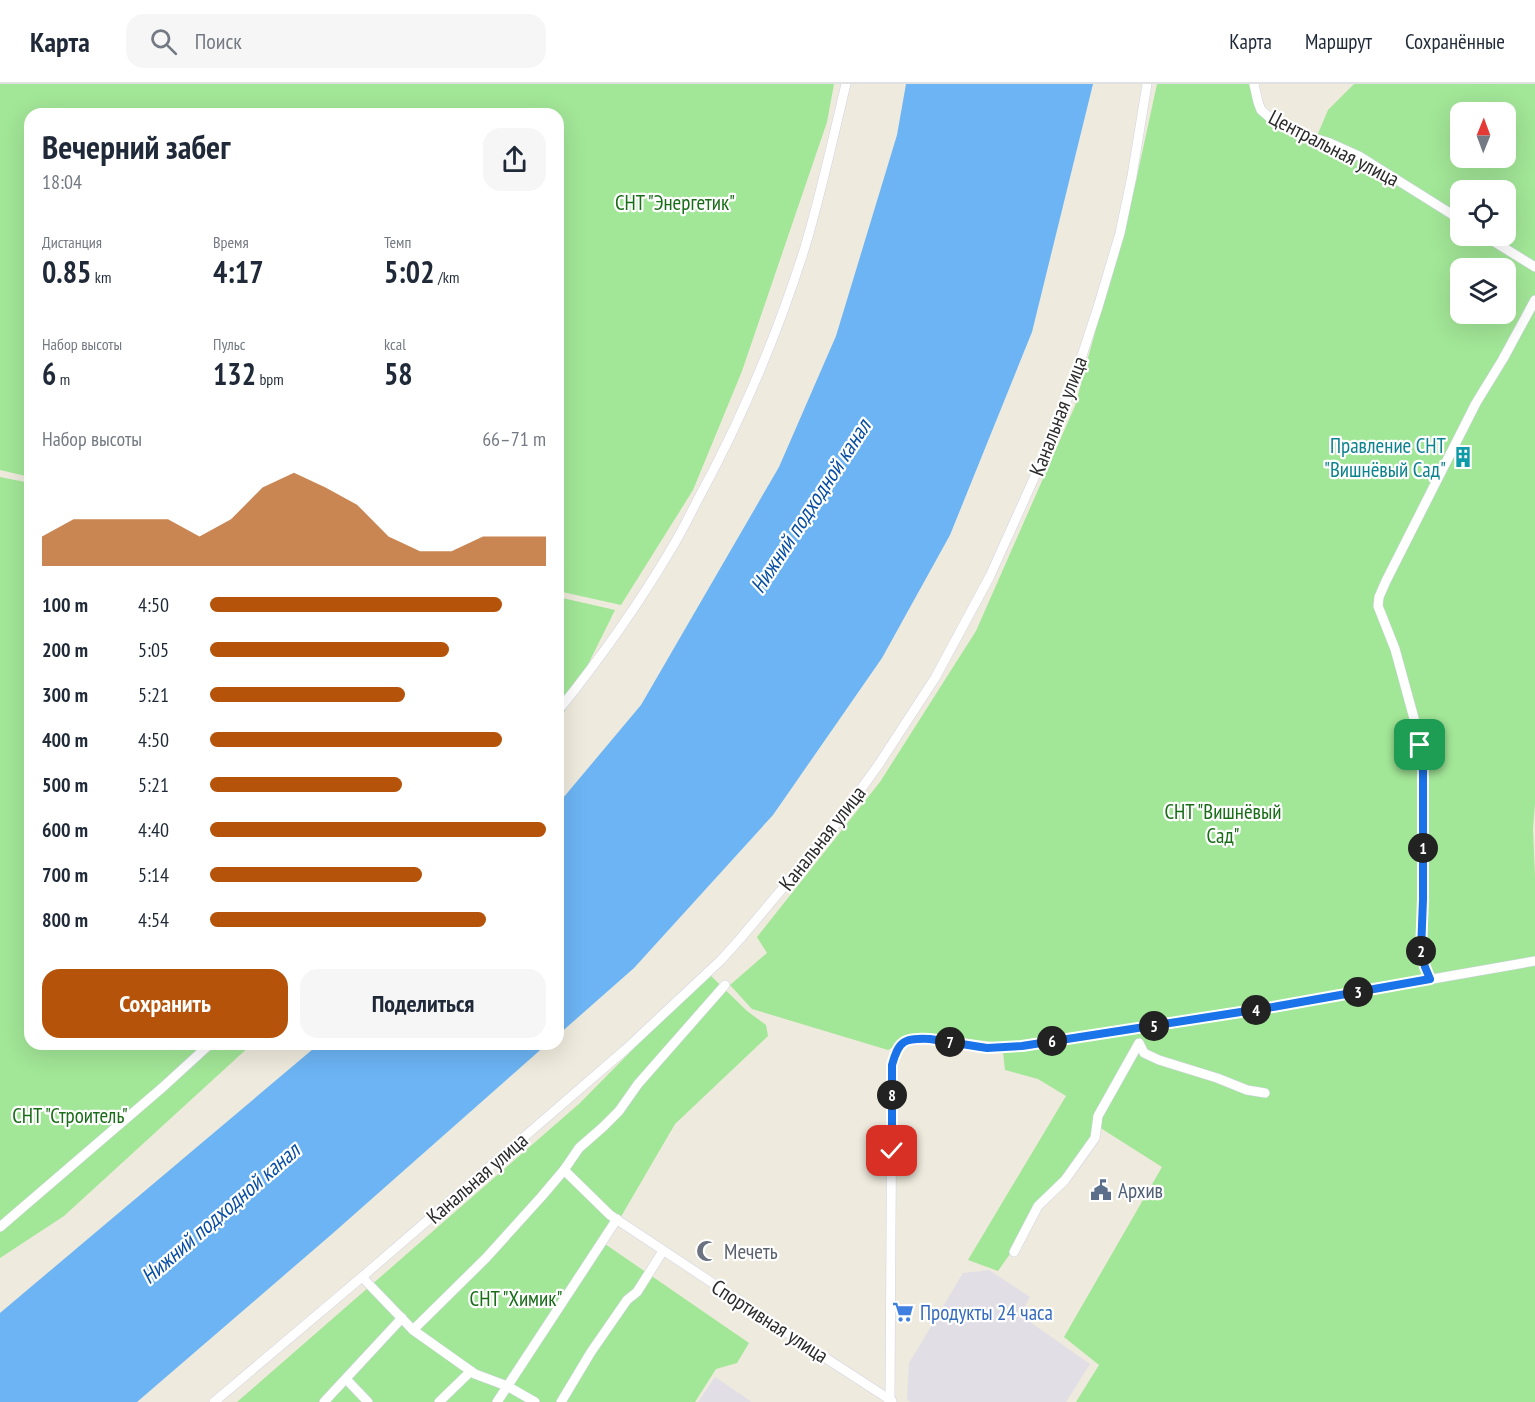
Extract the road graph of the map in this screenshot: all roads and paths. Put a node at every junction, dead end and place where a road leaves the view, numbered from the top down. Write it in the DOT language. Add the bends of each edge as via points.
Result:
graph roads {
  1 [pos="846,84"];
  2 [pos="1147,84"];
  3 [pos="1254,84"];
  4 [pos="1450,213"];
  5 [pos="1501,246"];
  6 [pos="1535,267"];
  7 [pos="1535,300"];
  8 [pos="564,703"];
  9 [pos="1535,961"];
  10 [pos="1430,979"];
  11 [pos="725,986"];
  12 [pos="1140,1029"];
  13 [pos="1139,1043"];
  14 [pos="203,1050"];
  15 [pos="1264,1093"];
  16 [pos="564,1170"];
  17 [pos="617,1219"];
  18 [pos="0,1227"];
  19 [pos="663,1251"];
  20 [pos="1014,1252"];
  21 [pos="362,1277"];
  22 [pos="402,1318"];
  23 [pos="413,1330"];
  24 [pos="471,1371"];
  25 [pos="346,1379"];
  26 [pos="507,1386"];
  27 [pos="891,1401"];
  28 [pos="214,1402"];
  29 [pos="324,1402"];
  30 [pos="368,1402"];
  31 [pos="439,1402"];
  32 [pos="497,1402"];
  33 [pos="535,1402"];
  34 [pos="561,1402"];
  1 -- 8 [label="street" via="789,293 761,369 720,460 671,550"];
  2 -- 21 [label="street, Канальная улица" via="1120,233 1069,395 990,576 915,710 830,832 721,960 626,1049"];
  3 -- 4 [label="street, Центральная улица" via="1261,110 1274,121 1359,156"];
  5 -- 6 [label="street"];
  7 -- 10 [label="street" via="1476,403 1378,601 1420,745 1421,951"];
  9 -- 10 [label="street"];
  10 -- 12 [label="street"];
  11 -- 16 [label="street" via="619,1111 579,1148"];
  12 -- 13 [label="street"];
  12 -- 27 [label="street" via="1022,1046 987,1048 921,1039 900,1045 892,1065"];
  13 -- 15 [label="street" via="1144,1053 1159,1060"];
  13 -- 20 [label="street" via="1098,1116 1095,1138 1065,1180 1038,1206"];
  14 -- 18 [label="street"];
  16 -- 17 [label="street, Спортивная улица"];
  16 -- 23 [label="street" via="486,1258"];
  17 -- 19 [label="street, Спортивная улица"];
  17 -- 26 [label="street"];
  19 -- 27 [label="street, Спортивная улица"];
  19 -- 34 [label="street" via="591,1352"];
  21 -- 22 [label="street"];
  21 -- 28 [label="street, Канальная улица"];
  22 -- 23 [label="street"];
  22 -- 25 [label="street"];
  23 -- 24 [label="street"];
  24 -- 26 [label="street"];
  24 -- 31 [label="street"];
  25 -- 29 [label="street"];
  25 -- 30 [label="street"];
  26 -- 32 [label="street"];
  26 -- 33 [label="street"];
}
